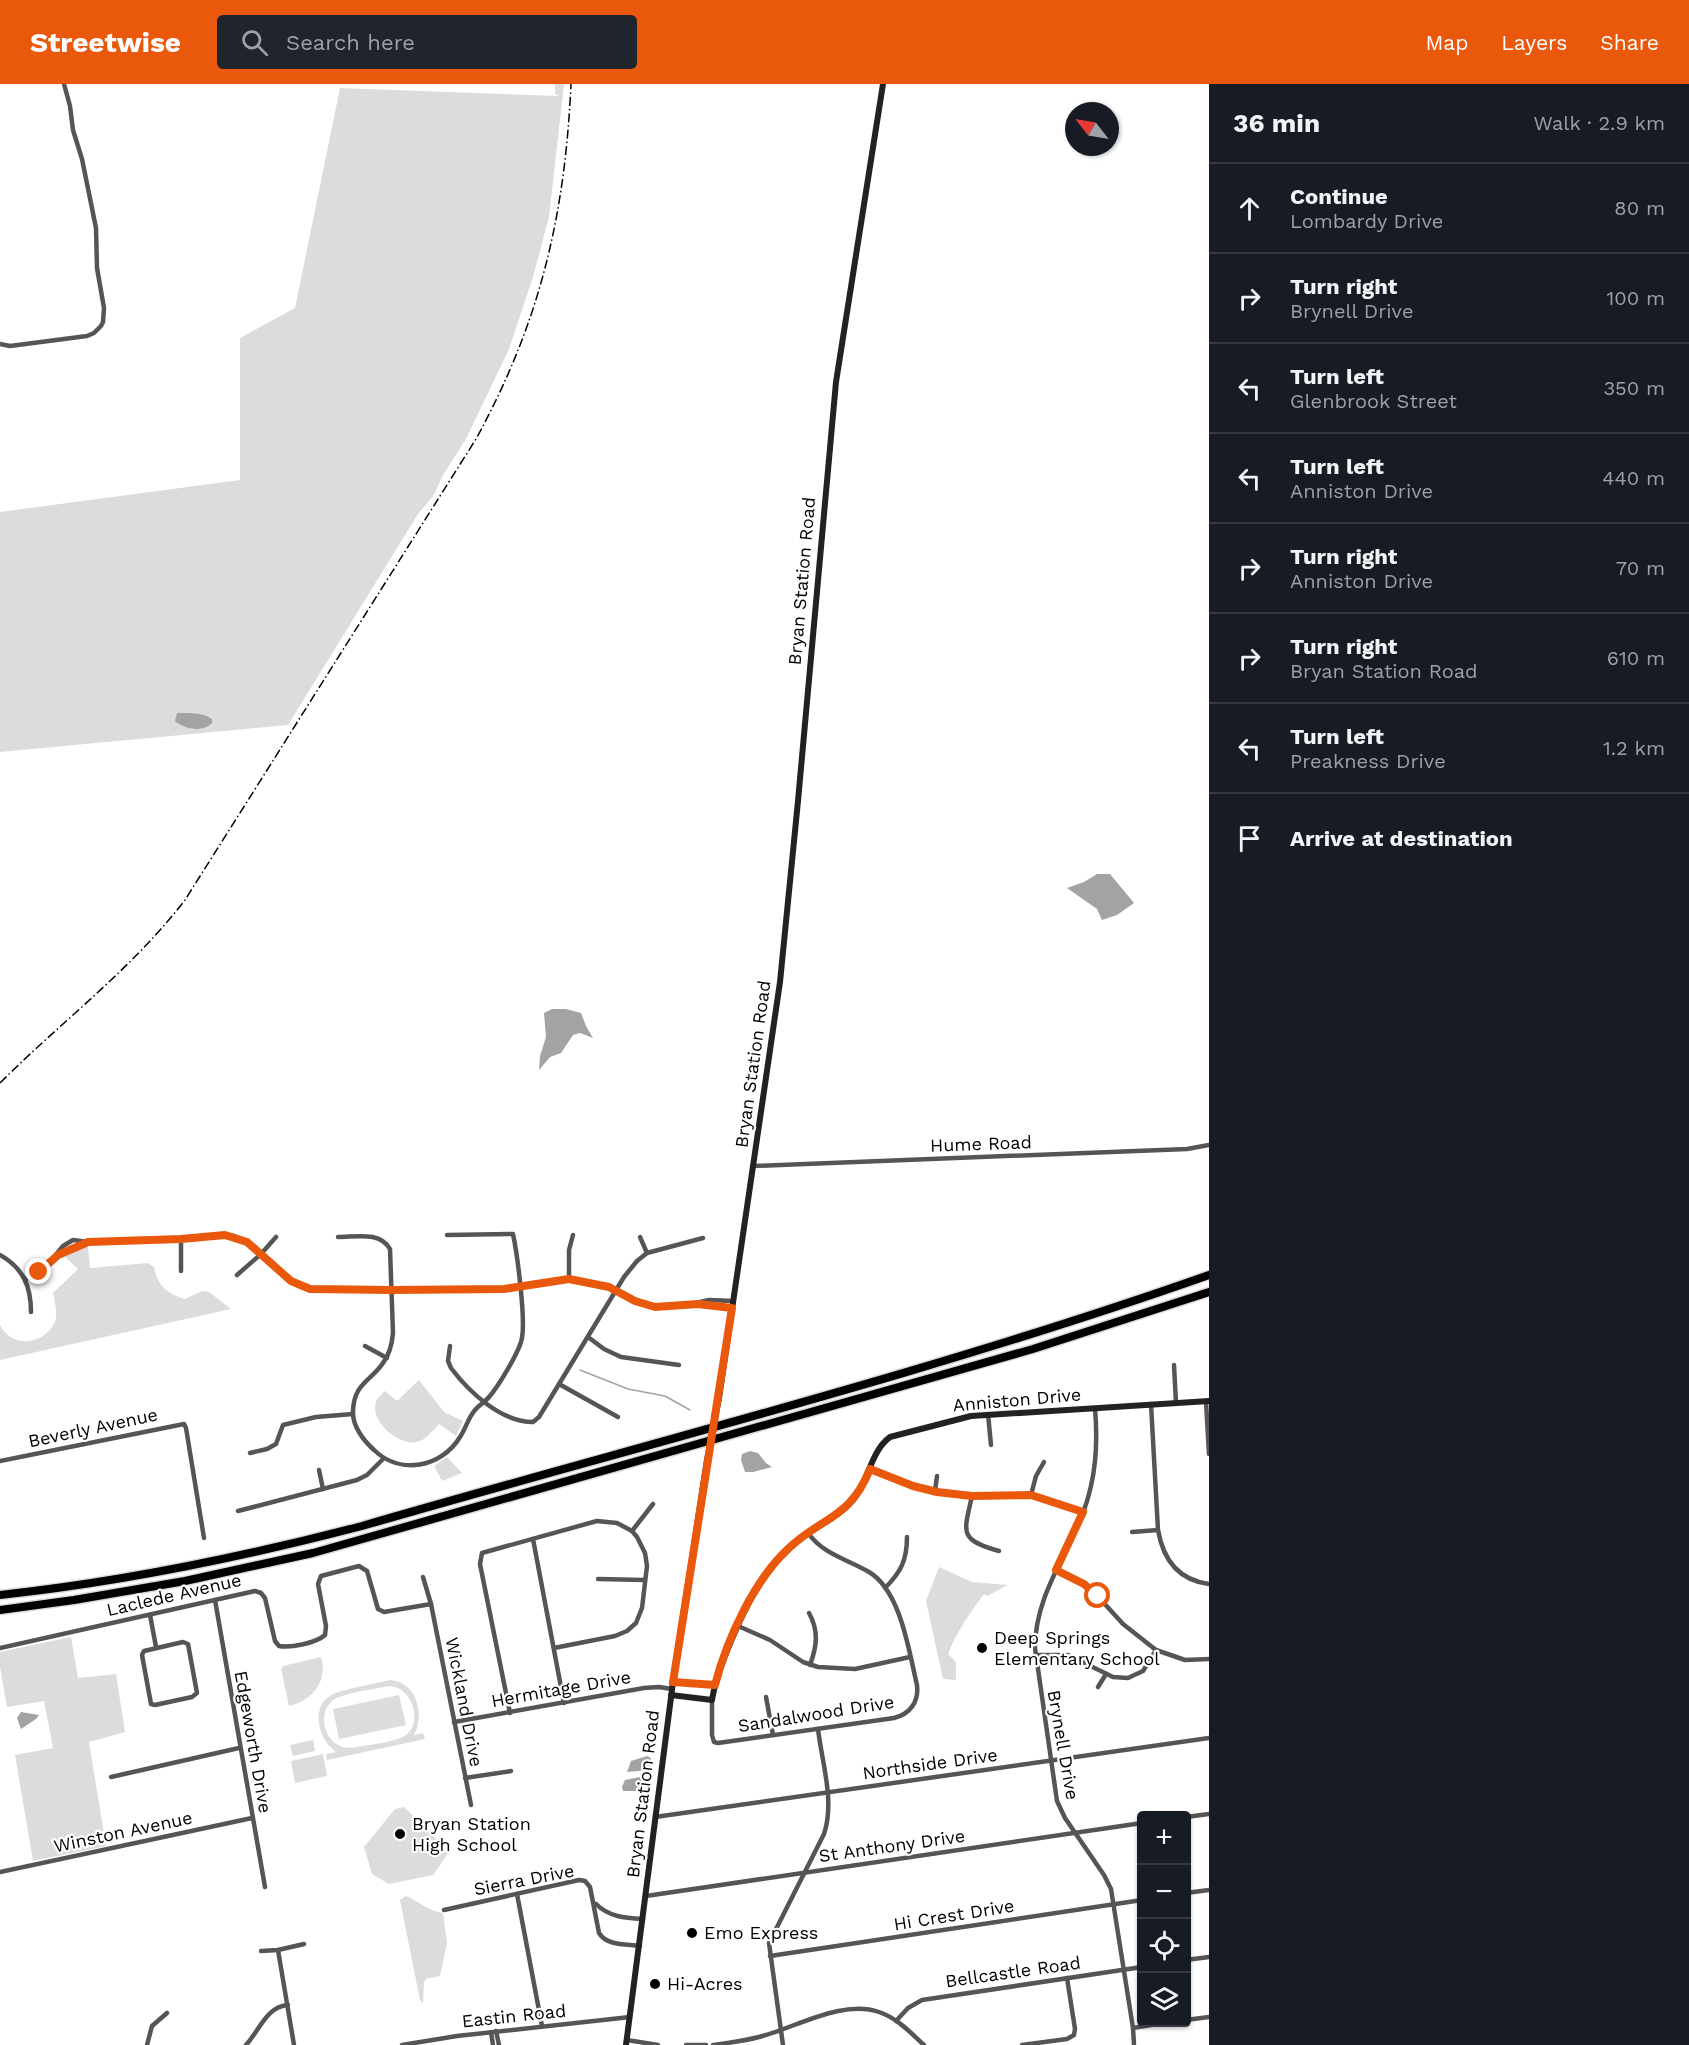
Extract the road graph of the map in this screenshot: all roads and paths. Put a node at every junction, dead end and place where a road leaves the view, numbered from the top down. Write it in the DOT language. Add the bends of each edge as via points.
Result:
graph roads {
  1 [pos="64,84"];
  2 [pos="883,84"];
  3 [pos="0,344"];
  4 [pos="1209,1145"];
  5 [pos="753,1166"];
  6 [pos="447,1235"];
  7 [pos="573,1235"];
  8 [pos="276,1237"];
  9 [pos="338,1237"];
  10 [pos="640,1237"];
  11 [pos="703,1238"];
  12 [pos="181,1239"];
  13 [pos="88,1242"];
  14 [pos="647,1253"];
  15 [pos="261,1254"];
  16 [pos="0,1255"];
  17 [pos="58,1255"];
  18 [pos="182,1271"];
  19 [pos="237,1275"];
  20 [pos="1209,1275"];
  21 [pos="26,1279"];
  22 [pos="569,1279"];
  23 [pos="519,1286"];
  24 [pos="392,1290"];
  25 [pos="616,1291"];
  26 [pos="1209,1292"];
  27 [pos="733,1305"];
  28 [pos="31,1312"];
  29 [pos="588,1337"];
  30 [pos="365,1346"];
  31 [pos="450,1346"];
  32 [pos="387,1358"];
  33 [pos="680,1365"];
  34 [pos="1174,1365"];
  35 [pos="559,1384"];
  36 [pos="484,1401"];
  37 [pos="1208,1401"];
  38 [pos="1176,1403"];
  39 [pos="1151,1404"];
  40 [pos="1095,1408"];
  41 [pos="352,1414"];
  42 [pos="988,1414"];
  43 [pos="618,1417"];
  44 [pos="991,1445"];
  45 [pos="250,1453"];
  46 [pos="1209,1454"];
  47 [pos="383,1459"];
  48 [pos="0,1461"];
  49 [pos="1044,1462"];
  50 [pos="870,1469"];
  51 [pos="319,1470"];
  52 [pos="938,1476"];
  53 [pos="323,1489"];
  54 [pos="935,1491"];
  55 [pos="1031,1495"];
  56 [pos="972,1496"];
  57 [pos="654,1504"];
  58 [pos="238,1511"];
  59 [pos="1083,1512"];
  60 [pos="1158,1530"];
  61 [pos="632,1531"];
  62 [pos="1132,1532"];
  63 [pos="808,1533"];
  64 [pos="204,1538"];
  65 [pos="907,1538"];
  66 [pos="533,1539"];
  67 [pos="999,1551"];
  68 [pos="1056,1570"];
  69 [pos="423,1577"];
  70 [pos="598,1579"];
  71 [pos="645,1580"];
  72 [pos="1209,1584"];
  73 [pos="885,1588"];
  74 [pos="0,1595"];
  75 [pos="215,1600"];
  76 [pos="431,1604"];
  77 [pos="0,1610"];
  78 [pos="809,1613"];
  79 [pos="150,1616"];
  80 [pos="738,1626"];
  81 [pos="156,1647"];
  82 [pos="0,1648"];
  83 [pos="554,1648"];
  84 [pos="1156,1650"];
  85 [pos="1035,1655"];
  86 [pos="910,1657"];
  87 [pos="1209,1659"];
  88 [pos="810,1665"];
  89 [pos="1106,1674"];
  90 [pos="715,1685"];
  91 [pos="1098,1687"];
  92 [pos="672,1688"];
  93 [pos="766,1697"];
  94 [pos="712,1700"];
  95 [pos="564,1702"];
  96 [pos="510,1713"];
  97 [pos="454,1722"];
  98 [pos="818,1729"];
  99 [pos="773,1735"];
  100 [pos="1209,1738"];
  101 [pos="714,1742"];
  102 [pos="239,1748"];
  103 [pos="1050,1761"];
  104 [pos="511,1771"];
  105 [pos="111,1777"];
  106 [pos="465,1778"];
  107 [pos="827,1792"];
  108 [pos="471,1805"];
  109 [pos="1209,1814"];
  110 [pos="655,1816"];
  111 [pos="1191,1816"];
  112 [pos="252,1818"];
  113 [pos="1137,1824"];
  114 [pos="1075,1833"];
  115 [pos="0,1872"];
  116 [pos="804,1873"];
  117 [pos="265,1887"];
  118 [pos="1209,1890"];
  119 [pos="1191,1892"];
  120 [pos="516,1894"];
  121 [pos="646,1896"];
  122 [pos="1137,1901"];
  123 [pos="595,1902"];
  124 [pos="1115,1904"];
  125 [pos="444,1910"];
  126 [pos="643,1919"];
  127 [pos="304,1944"];
  128 [pos="640,1946"];
  129 [pos="279,1950"];
  130 [pos="261,1952"];
  131 [pos="770,1956"];
  132 [pos="1209,1957"];
  133 [pos="1191,1959"];
  134 [pos="1137,1968"];
  135 [pos="1124,1969"];
  136 [pos="1067,1978"];
  137 [pos="288,2005"];
  138 [pos="167,2013"];
  139 [pos="630,2016"];
  140 [pos="1209,2017"];
  141 [pos="1191,2019"];
  142 [pos="896,2021"];
  143 [pos="542,2026"];
  144 [pos="1139,2027"];
  145 [pos="1133,2028"];
  146 [pos="780,2031"];
  147 [pos="493,2032"];
  148 [pos="627,2043"];
  149 [pos="147,2045"];
  150 [pos="246,2045"];
  151 [pos="294,2045"];
  152 [pos="402,2045"];
  153 [pos="493,2045"];
  154 [pos="499,2045"];
  155 [pos="658,2045"];
  156 [pos="686,2045"];
  157 [pos="691,2045"];
  158 [pos="706,2045"];
  159 [pos="713,2045"];
  160 [pos="783,2045"];
  161 [pos="924,2045"];
  162 [pos="1022,2045"];
  163 [pos="1134,2045"];
  1 -- 3 [label="street" via="96,228 103,322 87,336"];
  2 -- 5 [label="main road, Bryan Station Road" via="836,382 790,891"];
  4 -- 5 [label="street, Hume Road"];
  5 -- 27 [label="main road, Bryan Station Road"];
  6 -- 23 [label="street" via="513,1234"];
  7 -- 22 [label="street"];
  8 -- 15 [label="street"];
  9 -- 24 [label="street" via="375,1237 384,1241 391,1255"];
  10 -- 14 [label="street"];
  11 -- 14 [label="street"];
  12 -- 13 [label="street"];
  12 -- 15 [label="street" via="229,1235 247,1242"];
  12 -- 18 [label="street"];
  13 -- 17 [label="street"];
  13 -- 17 [label="street" via="73,1240"];
  14 -- 25 [label="street" via="630,1268"];
  15 -- 19 [label="street"];
  15 -- 24 [label="street" via="291,1281 310,1289"];
  16 -- 21 [label="street"];
  17 -- 21 [label="street"];
  20 -- 74 [label="highway" via="1001,1344 362,1526 183,1568"];
  21 -- 28 [label="street"];
  22 -- 23 [label="street"];
  22 -- 25 [label="street"];
  23 -- 24 [label="street"];
  23 -- 36 [label="street" via="521,1344"];
  24 -- 32 [label="street" via="393,1333"];
  25 -- 27 [label="street" via="655,1307"];
  25 -- 29 [label="street"];
  26 -- 77 [label="highway" via="1021,1352 313,1553 185,1581"];
  27 -- 92 [label="main road, Bryan Station Road, bridge"];
  29 -- 33 [label="street" via="621,1357"];
  29 -- 35 [label="street"];
  30 -- 32 [label="street"];
  31 -- 36 [label="street" via="448,1361 452,1368"];
  32 -- 41 [label="street" via="360,1387"];
  34 -- 38 [label="street"];
  35 -- 36 [label="street" via="533,1422 501,1415"];
  35 -- 43 [label="street"];
  36 -- 47 [label="street" via="455,1444 435,1459 411,1466"];
  37 -- 38 [label="main road, Anniston Drive"];
  37 -- 46 [label="street"];
  38 -- 39 [label="main road, Anniston Drive"];
  39 -- 40 [label="main road, Anniston Drive"];
  39 -- 60 [label="street"];
  40 -- 42 [label="main road, Anniston Drive"];
  40 -- 59 [label="street, Brynell Drive" via="1096,1460"];
  41 -- 45 [label="street" via="306,1418 283,1425 276,1444"];
  41 -- 47 [label="street" via="362,1437"];
  42 -- 44 [label="street"];
  42 -- 50 [label="main road, Anniston Drive" via="890,1437 880,1446"];
  47 -- 53 [label="street" via="367,1475"];
  48 -- 64 [label="street, Beverly Avenue" via="183,1424"];
  49 -- 55 [label="street"];
  50 -- 54 [label="street"];
  50 -- 63 [label="main road, Anniston Drive" via="847,1506"];
  51 -- 53 [label="street"];
  52 -- 54 [label="street"];
  53 -- 58 [label="street"];
  54 -- 56 [label="street"];
  55 -- 56 [label="street"];
  55 -- 59 [label="street"];
  56 -- 67 [label="street" via="965,1526 967,1536 975,1544"];
  57 -- 61 [label="street"];
  59 -- 68 [label="street, Brynell Drive"];
  60 -- 62 [label="street"];
  60 -- 72 [label="street" via="1162,1549 1173,1567 1193,1581"];
  61 -- 66 [label="street" via="617,1523 597,1521"];
  61 -- 71 [label="street" via="645,1553"];
  63 -- 73 [label="street, Sandalwood Drive" via="825,1550 868,1571"];
  63 -- 80 [label="main road, Anniston Drive" via="784,1552 764,1576"];
  65 -- 73 [label="street" via="903,1566"];
  66 -- 83 [label="street"];
  66 -- 96 [label="street" via="487,1551 480,1560"];
  68 -- 84 [label="street" via="1092,1590 1123,1624"];
  68 -- 85 [label="street, Brynell Drive" via="1039,1610"];
  69 -- 76 [label="street, Wickland Drive"];
  70 -- 71 [label="street"];
  71 -- 83 [label="street" via="640,1616 630,1629 615,1636"];
  73 -- 86 [label="street, Sandalwood Drive" via="896,1608"];
  75 -- 76 [label="street, Laclede Avenue" via="261,1593 275,1641 285,1647 325,1635 318,1584 321,1576 359,1566 365,1568 376,1606 384,1612"];
  75 -- 79 [label="street, Laclede Avenue"];
  75 -- 102 [label="street, Edgeworth Drive"];
  76 -- 97 [label="street, Wickland Drive"];
  78 -- 88 [label="street" via="817,1637"];
  79 -- 81 [label="street"];
  79 -- 82 [label="street, Laclede Avenue"];
  80 -- 88 [label="street"];
  80 -- 90 [label="main road, Anniston Drive"];
  81 -- 81 [label="street" via="188,1644 195,1695 151,1704 142,1655"];
  83 -- 95 [label="street"];
  84 -- 87 [label="street" via="1185,1660"];
  84 -- 89 [label="street" via="1143,1671 1134,1677"];
  85 -- 89 [label="street" via="1068,1655"];
  85 -- 103 [label="street, Brynell Drive"];
  86 -- 88 [label="street" via="855,1669"];
  86 -- 98 [label="street, Sandalwood Drive" via="918,1690 909,1711 894,1718"];
  89 -- 91 [label="street"];
  90 -- 92 [label="main road"];
  90 -- 94 [label="main road, Anniston Drive"];
  92 -- 94 [label="main road"];
  92 -- 95 [label="street, Hermitage Drive" via="644,1688"];
  92 -- 110 [label="main road, Bryan Station Road"];
  93 -- 99 [label="street"];
  94 -- 101 [label="street, Anniston Drive"];
  95 -- 96 [label="street, Hermitage Drive"];
  96 -- 97 [label="street, Hermitage Drive"];
  97 -- 106 [label="street, Wickland Drive"];
  98 -- 99 [label="street, Sandalwood Drive"];
  98 -- 107 [label="street"];
  99 -- 101 [label="street, Sandalwood Drive"];
  100 -- 103 [label="street, Northside Drive"];
  102 -- 105 [label="street"];
  102 -- 112 [label="street, Edgeworth Drive"];
  103 -- 107 [label="street, Northside Drive"];
  103 -- 114 [label="street, Brynell Drive" via="1057,1801"];
  104 -- 106 [label="street"];
  106 -- 108 [label="street, Wickland Drive"];
  107 -- 110 [label="street, Northside Drive"];
  107 -- 116 [label="street" via="826,1827"];
  109 -- 111 [label="street"];
  110 -- 121 [label="main road, Bryan Station Road"];
  112 -- 115 [label="street, Winston Avenue"];
  112 -- 117 [label="street, Edgeworth Drive"];
  113 -- 114 [label="street, St Anthony Drive"];
  114 -- 116 [label="street, St Anthony Drive"];
  114 -- 124 [label="street, Brynell Drive" via="1104,1875"];
  116 -- 121 [label="street, St Anthony Drive"];
  116 -- 131 [label="street" via="771,1936"];
  118 -- 119 [label="street"];
  120 -- 123 [label="street, Sierra Drive" via="579,1880 588,1884"];
  120 -- 125 [label="street, Sierra Drive"];
  120 -- 143 [label="street"];
  121 -- 126 [label="main road, Bryan Station Road"];
  122 -- 124 [label="street, Hi Crest Drive"];
  123 -- 126 [label="street, Sierra Drive" via="615,1916"];
  123 -- 128 [label="street, Sierra Drive" via="603,1939"];
  124 -- 131 [label="street, Hi Crest Drive"];
  124 -- 135 [label="street, Brynell Drive"];
  126 -- 128 [label="main road, Bryan Station Road"];
  127 -- 129 [label="street"];
  128 -- 139 [label="main road, Bryan Station Road"];
  129 -- 130 [label="street"];
  129 -- 137 [label="street"];
  131 -- 146 [label="street"];
  132 -- 133 [label="street"];
  134 -- 135 [label="street, Bellcastle Road"];
  135 -- 136 [label="street, Bellcastle Road"];
  135 -- 145 [label="street, Brynell Drive"];
  136 -- 142 [label="street, Bellcastle Road" via="922,2000"];
  136 -- 162 [label="street" via="1074,2035"];
  137 -- 150 [label="street" via="272,2012"];
  137 -- 151 [label="street"];
  138 -- 149 [label="street" via="152,2026"];
  139 -- 143 [label="street, Eastin Road"];
  139 -- 148 [label="main road, Bryan Station Road"];
  140 -- 141 [label="street"];
  142 -- 146 [label="street" via="880,2012 856,2008"];
  142 -- 161 [label="street"];
  143 -- 147 [label="street, Eastin Road"];
  144 -- 145 [label="street"];
  145 -- 163 [label="street, Brynell Drive"];
  146 -- 159 [label="street"];
  146 -- 160 [label="street"];
  147 -- 152 [label="street, Eastin Road"];
  147 -- 153 [label="street"];
  147 -- 154 [label="street"];
  148 -- 155 [label="street"];
  156 -- 157 [label="street"];
  157 -- 158 [label="street"];
}
